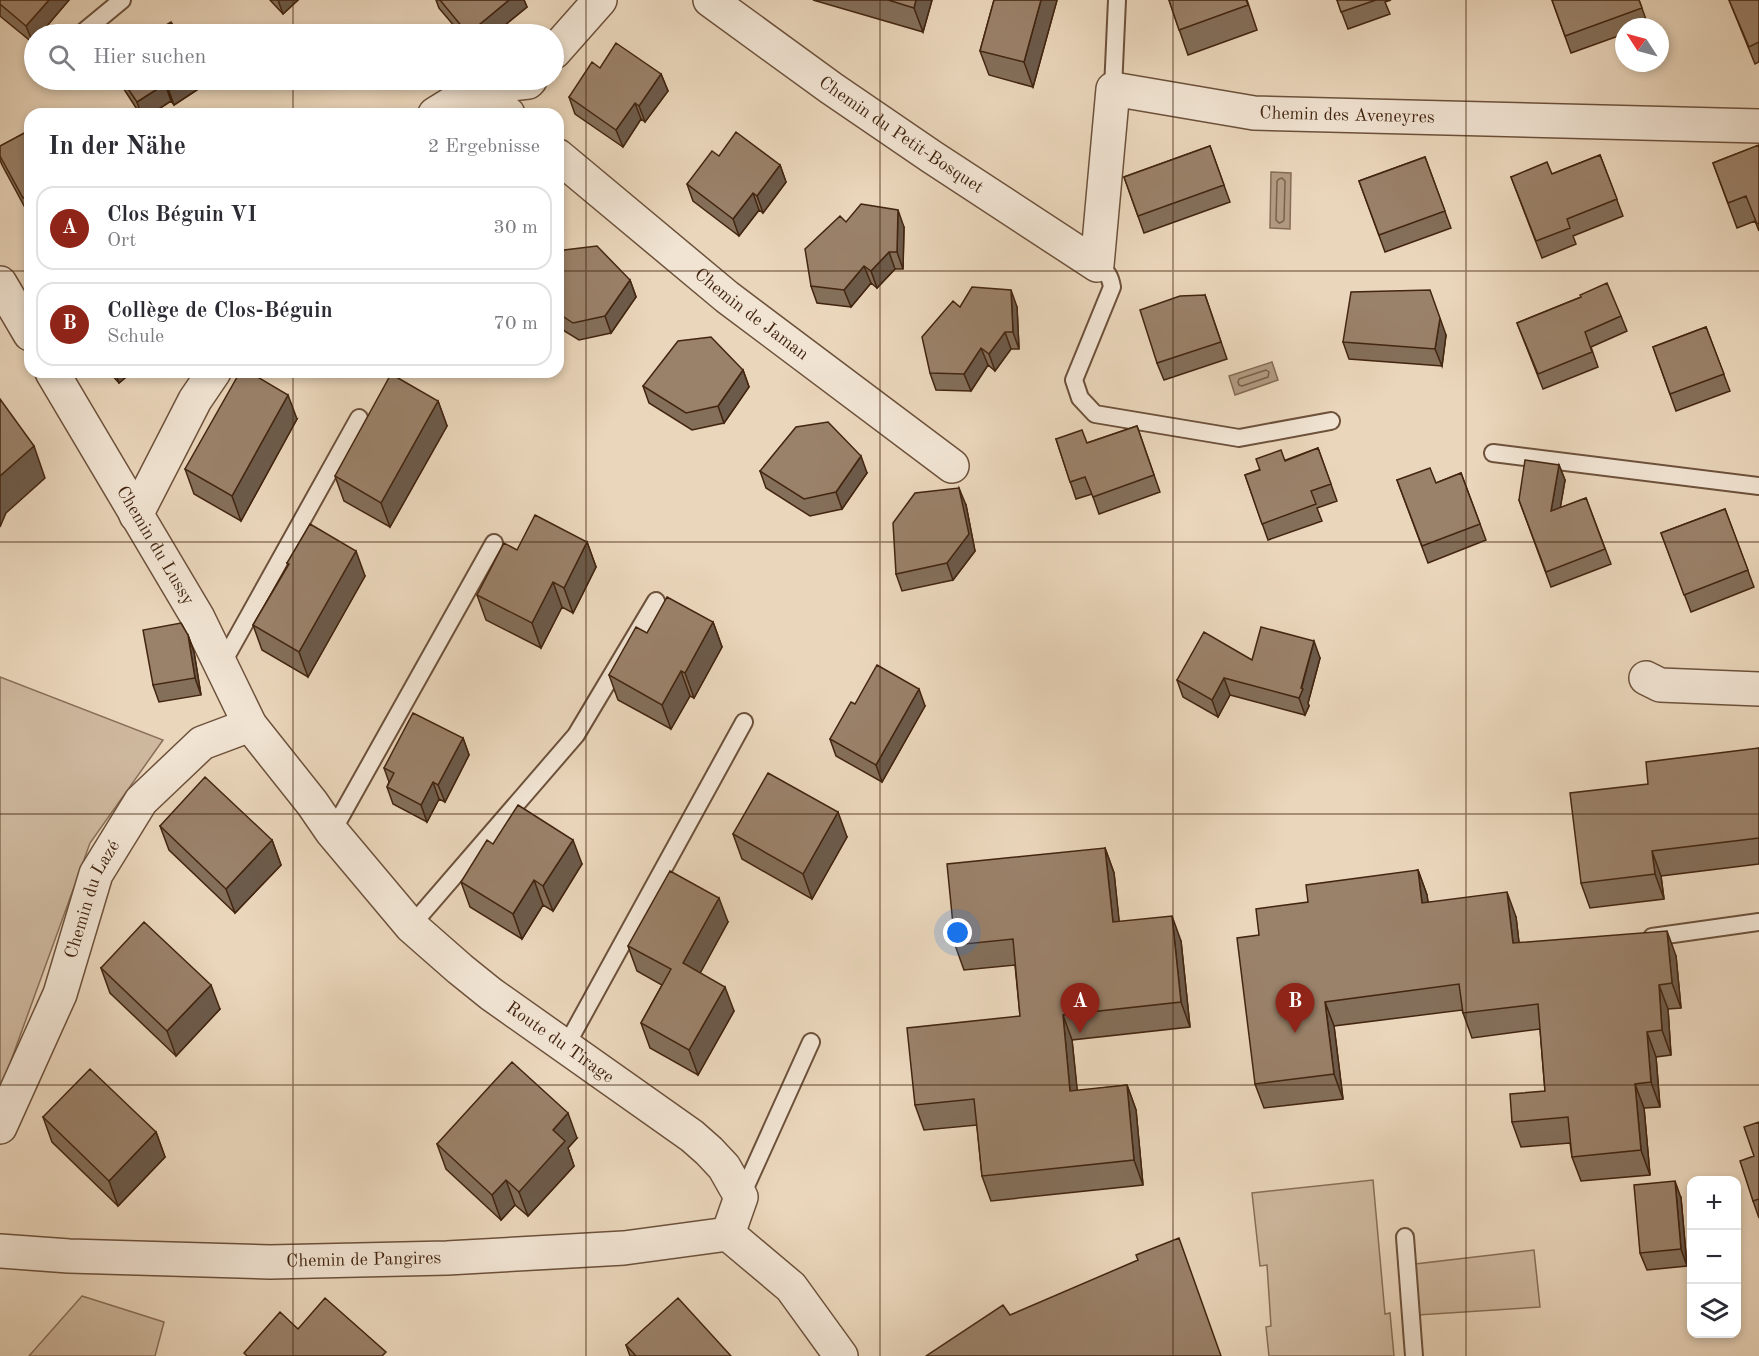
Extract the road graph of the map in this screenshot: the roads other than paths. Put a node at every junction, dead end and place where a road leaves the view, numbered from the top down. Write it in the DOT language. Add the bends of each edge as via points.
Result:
graph roads {
  1 [pos="122,0"];
  2 [pos="600,0"];
  3 [pos="710,0"];
  4 [pos="1117,0"];
  5 [pos="93,24"];
  6 [pos="564,41"];
  7 [pos="1113,89"];
  8 [pos="474,90"];
  9 [pos="479,90"];
  10 [pos="445,108"];
  11 [pos="501,108"];
  12 [pos="1759,126"];
  13 [pos="564,161"];
  14 [pos="1096,265"];
  15 [pos="0,283"];
  16 [pos="24,324"];
  17 [pos="56,378"];
  18 [pos="210,378"];
  19 [pos="359,418"];
  20 [pos="1331,421"];
  21 [pos="1493,453"];
  22 [pos="952,466"];
  23 [pos="1759,486"];
  24 [pos="136,515"];
  25 [pos="494,543"];
  26 [pos="656,601"];
  27 [pos="222,664"];
  28 [pos="1646,678"];
  29 [pos="1759,689"];
  30 [pos="744,722"];
  31 [pos="250,724"];
  32 [pos="332,832"];
  33 [pos="1759,922"];
  34 [pos="411,926"];
  35 [pos="1652,937"];
  36 [pos="811,1042"];
  37 [pos="566,1046"];
  38 [pos="0,1127"];
  39 [pos="741,1197"];
  40 [pos="728,1234"];
  41 [pos="1405,1237"];
  42 [pos="0,1251"];
  43 [pos="842,1356"];
  44 [pos="1414,1356"];
  1 -- 5 [label="lane"];
  2 -- 6 [label="street"];
  3 -- 14 [label="street, Chemin du Petit-Bosquet" via="831,88"];
  4 -- 7 [label="lane"];
  7 -- 12 [label="street, Chemin des Aveneyres" via="1254,113"];
  7 -- 14 [label="street"];
  8 -- 10 [label="street"];
  9 -- 11 [label="street"];
  13 -- 22 [label="street, Chemin de Jaman" via="726,297"];
  14 -- 20 [label="lane" via="1111,277 1112,287 1074,381 1080,398 1095,414 1239,438"];
  15 -- 16 [label="street"];
  17 -- 24 [label="street, Chemin du Lussy"];
  18 -- 24 [label="street"];
  19 -- 27 [label="lane"];
  21 -- 23 [label="lane"];
  24 -- 27 [label="street, Chemin du Lussy"];
  25 -- 32 [label="lane"];
  26 -- 34 [label="lane" via="576,735"];
  27 -- 31 [label="street, Chemin du Lussy"];
  28 -- 29 [label="street" via="1660,685"];
  30 -- 37 [label="lane"];
  31 -- 32 [label="street, Route du Tirage"];
  31 -- 38 [label="street, Chemin du Lazé" via="202,743 141,801 96,874 60,994"];
  32 -- 34 [label="street, Route du Tirage"];
  33 -- 35 [label="lane"];
  34 -- 37 [label="street, Route du Tirage" via="491,994"];
  36 -- 39 [label="lane"];
  37 -- 39 [label="street, Route du Tirage" via="700,1143 723,1167"];
  39 -- 40 [label="street"];
  40 -- 42 [label="street, Chemin de Pangires" via="624,1248 447,1258 270,1262"];
  40 -- 43 [label="street" via="790,1287"];
  41 -- 44 [label="lane"];
}
